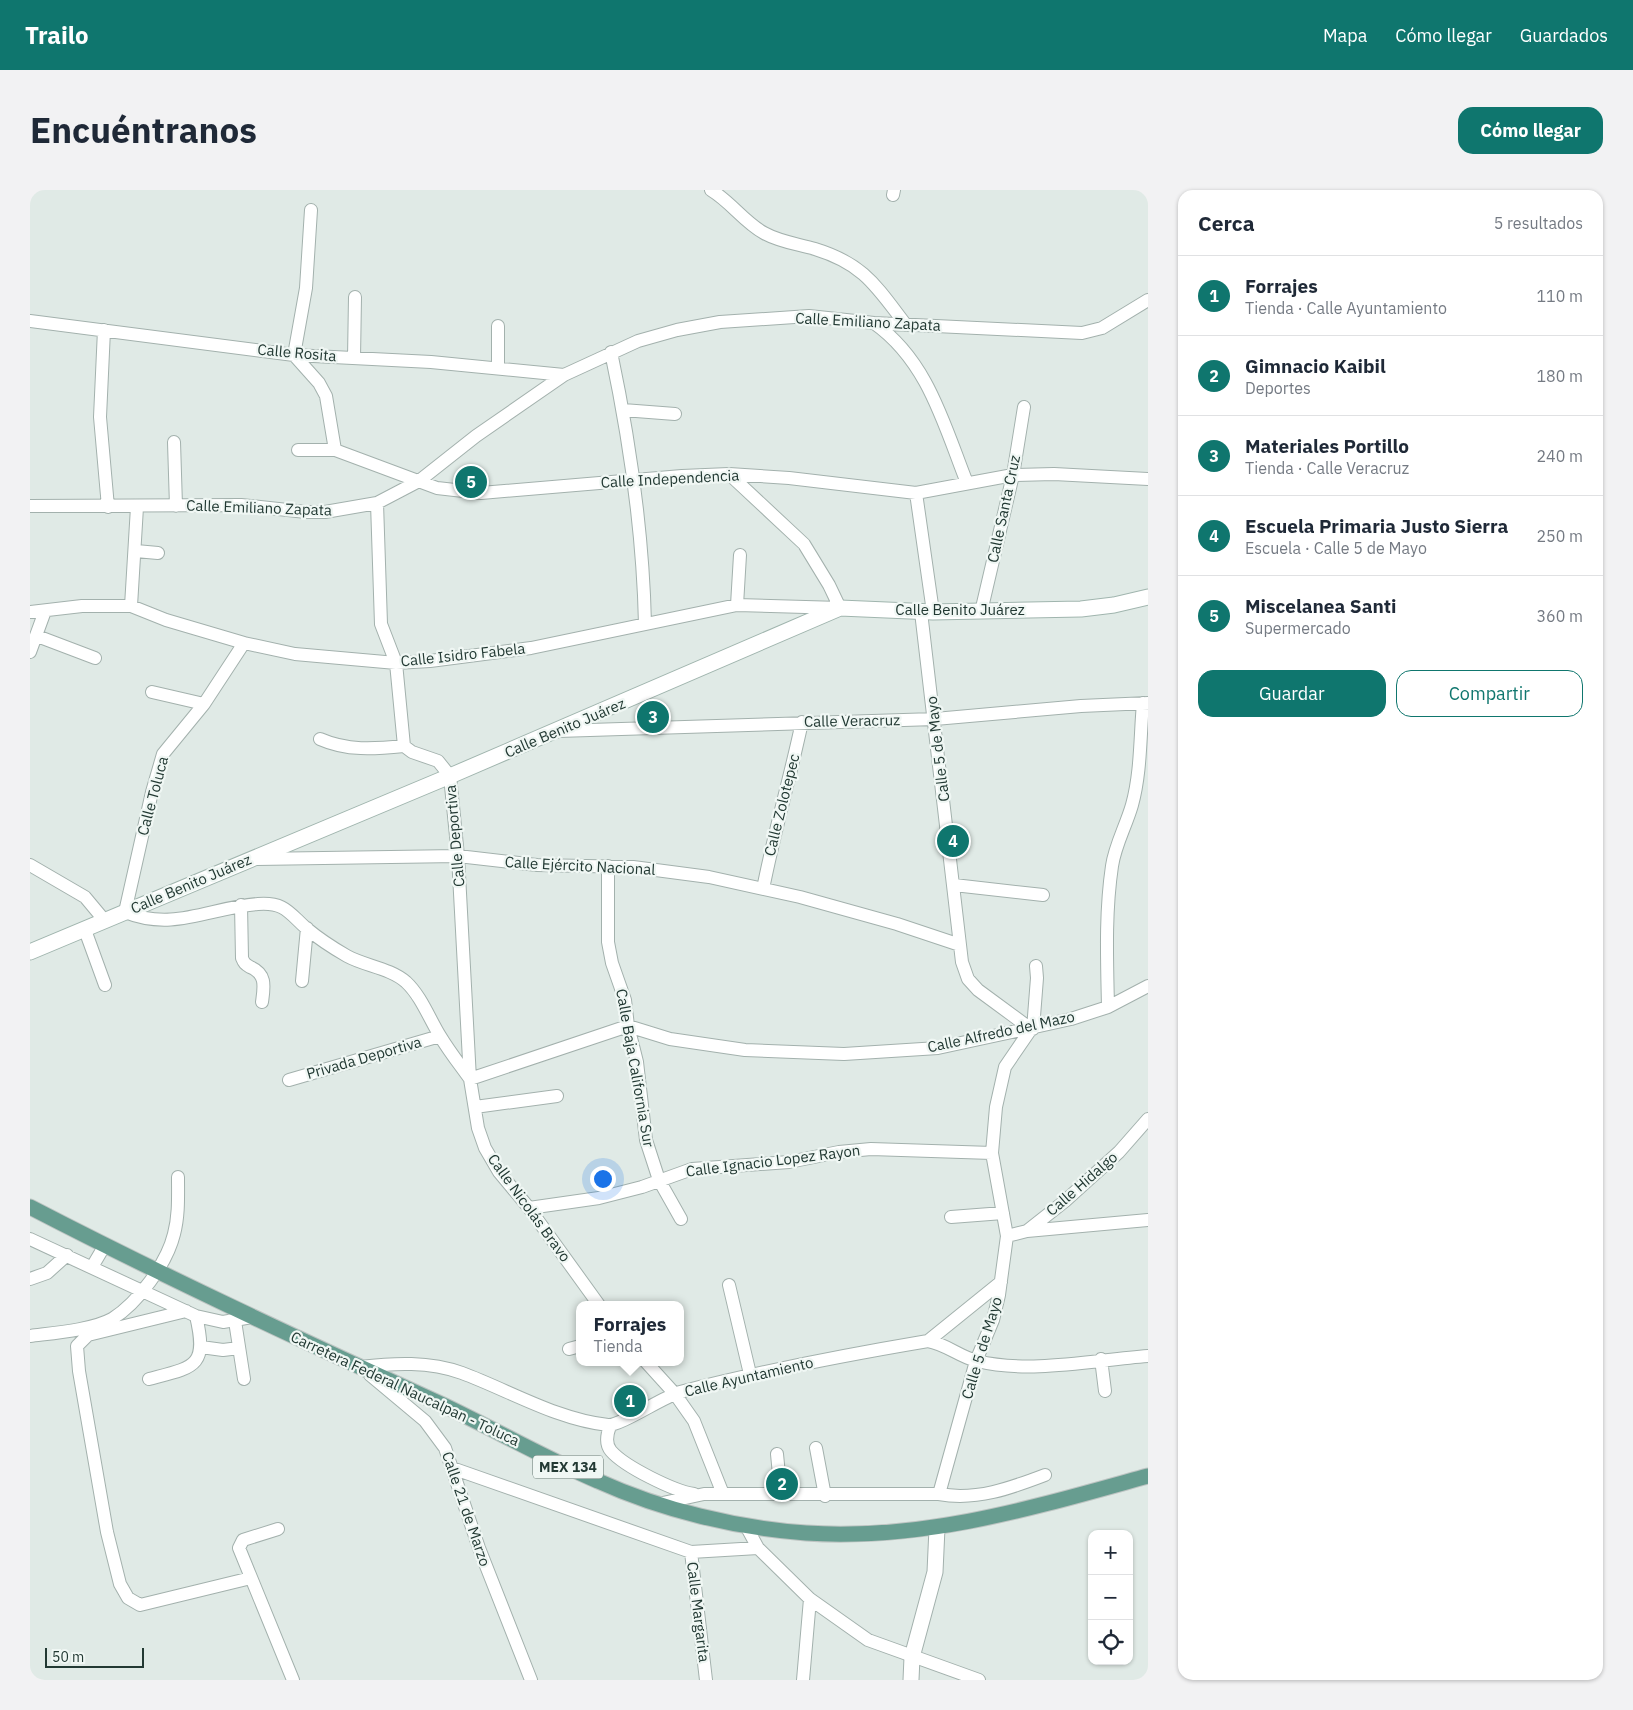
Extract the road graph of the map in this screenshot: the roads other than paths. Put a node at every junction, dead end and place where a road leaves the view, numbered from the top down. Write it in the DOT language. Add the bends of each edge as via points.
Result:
graph roads {
  1 [pos="711,190"];
  2 [pos="311,210"];
  3 [pos="355,297"];
  4 [pos="1148,300"];
  5 [pos="30,321"];
  6 [pos="874,323"];
  7 [pos="906,325"];
  8 [pos="498,326"];
  9 [pos="104,330"];
  10 [pos="611,352"];
  11 [pos="294,355"];
  12 [pos="354,358"];
  13 [pos="498,367"];
  14 [pos="564,375"];
  15 [pos="1024,407"];
  16 [pos="623,410"];
  17 [pos="675,414"];
  18 [pos="174,442"];
  19 [pos="298,450"];
  20 [pos="335,450"];
  21 [pos="729,474"];
  22 [pos="1013,475"];
  23 [pos="1148,478"];
  24 [pos="634,480"];
  25 [pos="419,481"];
  26 [pos="967,483"];
  27 [pos="916,493"];
  28 [pos="377,503"];
  29 [pos="30,506"];
  30 [pos="176,506"];
  31 [pos="108,507"];
  32 [pos="137,507"];
  33 [pos="136,551"];
  34 [pos="158,553"];
  35 [pos="740,555"];
  36 [pos="1148,597"];
  37 [pos="131,606"];
  38 [pos="737,606"];
  39 [pos="840,608"];
  40 [pos="45,611"];
  41 [pos="30,612"];
  42 [pos="927,612"];
  43 [pos="981,612"];
  44 [pos="645,624"];
  45 [pos="37,636"];
  46 [pos="244,643"];
  47 [pos="30,652"];
  48 [pos="95,658"];
  49 [pos="396,662"];
  50 [pos="152,692"];
  51 [pos="1146,703"];
  52 [pos="204,704"];
  53 [pos="935,719"];
  54 [pos="802,722"];
  55 [pos="556,731"];
  56 [pos="320,740"];
  57 [pos="404,746"];
  58 [pos="450,776"];
  59 [pos="458,856"];
  60 [pos="251,859"];
  61 [pos="30,865"];
  62 [pos="608,866"];
  63 [pos="954,885"];
  64 [pos="763,889"];
  65 [pos="1043,896"];
  66 [pos="241,906"];
  67 [pos="125,912"];
  68 [pos="105,921"];
  69 [pos="307,928"];
  70 [pos="85,930"];
  71 [pos="960,945"];
  72 [pos="30,952"];
  73 [pos="1036,966"];
  74 [pos="302,981"];
  75 [pos="105,985"];
  76 [pos="1148,986"];
  77 [pos="262,1002"];
  78 [pos="1108,1007"];
  79 [pos="628,1026"];
  80 [pos="1032,1029"];
  81 [pos="440,1036"];
  82 [pos="470,1079"];
  83 [pos="289,1080"];
  84 [pos="557,1096"];
  85 [pos="475,1108"];
  86 [pos="1148,1119"];
  87 [pos="992,1153"];
  88 [pos="178,1176"];
  89 [pos="660,1180"];
  90 [pos="30,1207"];
  91 [pos="529,1208"];
  92 [pos="1003,1213"];
  93 [pos="951,1217"];
  94 [pos="680,1220"];
  95 [pos="1148,1220"];
  96 [pos="1027,1231"];
  97 [pos="1007,1236"];
  98 [pos="30,1239"];
  99 [pos="105,1245"];
  100 [pos="67,1255"];
  101 [pos="92,1267"];
  102 [pos="157,1272"];
  103 [pos="30,1279"];
  104 [pos="1001,1282"];
  105 [pos="729,1285"];
  106 [pos="144,1291"];
  107 [pos="596,1301"];
  108 [pos="191,1313"];
  109 [pos="252,1317"];
  110 [pos="235,1322"];
  111 [pos="30,1336"];
  112 [pos="928,1341"];
  113 [pos="201,1347"];
  114 [pos="239,1348"];
  115 [pos="1148,1356"];
  116 [pos="1101,1359"];
  117 [pos="976,1361"];
  118 [pos="650,1366"];
  119 [pos="360,1367"];
  120 [pos="750,1374"];
  121 [pos="150,1379"];
  122 [pos="244,1379"];
  123 [pos="1105,1390"];
  124 [pos="675,1394"];
  125 [pos="610,1426"];
  126 [pos="816,1448"];
  127 [pos="777,1454"];
  128 [pos="452,1468"];
  129 [pos="1045,1475"];
  130 [pos="1148,1476"];
  131 [pos="704,1494"];
  132 [pos="723,1494"];
  133 [pos="939,1494"];
  134 [pos="781,1495"];
  135 [pos="825,1496"];
  136 [pos="658,1504"];
  137 [pos="746,1526"];
  138 [pos="937,1528"];
  139 [pos="278,1529"];
  140 [pos="758,1548"];
  141 [pos="691,1552"];
  142 [pos="251,1578"];
  143 [pos="810,1599"];
  144 [pos="912,1657"];
  145 [pos="293,1680"];
  146 [pos="531,1680"];
  147 [pos="706,1680"];
  148 [pos="803,1680"];
  149 [pos="910,1680"];
  150 [pos="980,1680"];
  1 -- 7 [label="street" via="766,234 848,261 870,277"];
  2 -- 11 [label="street" via="306,288"];
  3 -- 12 [label="street"];
  4 -- 7 [label="street, Calle Emiliano Zapata" via="1102,328 1082,333"];
  5 -- 9 [label="street, Calle Rosita"];
  6 -- 7 [label="street, Calle Emiliano Zapata"];
  6 -- 10 [label="street, Calle Emiliano Zapata" via="809,316 720,322 678,330"];
  6 -- 26 [label="street" via="900,345 930,387"];
  8 -- 13 [label="street"];
  9 -- 11 [label="street, Calle Rosita"];
  9 -- 31 [label="street" via="100,417"];
  10 -- 14 [label="street, Calle Emiliano Zapata"];
  10 -- 16 [label="street"];
  11 -- 12 [label="street, Calle Rosita"];
  11 -- 20 [label="street" via="326,396"];
  12 -- 13 [label="street, Calle Rosita"];
  13 -- 14 [label="street, Calle Rosita"];
  14 -- 25 [label="street, Calle Emiliano Zapata" via="476,436"];
  15 -- 22 [label="street, Calle Santa Cruz"];
  16 -- 17 [label="street"];
  16 -- 24 [label="street"];
  18 -- 30 [label="street"];
  19 -- 20 [label="street"];
  20 -- 25 [label="street, Calle Independencia"];
  21 -- 24 [label="street, Calle Independencia"];
  21 -- 27 [label="street, Calle Independencia"];
  21 -- 39 [label="street" via="804,544"];
  22 -- 23 [label="street, Calle Independencia"];
  22 -- 26 [label="street, Calle Independencia"];
  22 -- 43 [label="street, Calle Santa Cruz"];
  24 -- 25 [label="street, Calle Independencia" via="481,493 437,488"];
  24 -- 44 [label="street"];
  25 -- 28 [label="street, Calle Emiliano Zapata"];
  26 -- 27 [label="street, Calle Independencia"];
  27 -- 42 [label="street"];
  28 -- 30 [label="street, Calle Emiliano Zapata" via="325,512 241,505"];
  28 -- 49 [label="street" via="381,624"];
  29 -- 31 [label="street, Calle Emiliano Zapata"];
  30 -- 32 [label="street, Calle Emiliano Zapata"];
  31 -- 32 [label="street, Calle Emiliano Zapata"];
  32 -- 33 [label="street"];
  33 -- 34 [label="street"];
  33 -- 37 [label="street"];
  35 -- 38 [label="street"];
  36 -- 43 [label="main road, Calle Benito Juárez" via="1114,606 1081,609"];
  37 -- 40 [label="street, Calle Isidro Fabela" via="82,606"];
  37 -- 46 [label="street, Calle Isidro Fabela"];
  38 -- 39 [label="street, Calle Isidro Fabela"];
  38 -- 44 [label="street, Calle Isidro Fabela"];
  39 -- 42 [label="main road, Calle Benito Juárez"];
  39 -- 55 [label="main road, Calle Benito Juárez"];
  40 -- 41 [label="street, Calle Isidro Fabela"];
  40 -- 45 [label="street"];
  42 -- 43 [label="main road, Calle Benito Juárez"];
  42 -- 53 [label="street, Calle 5 de Mayo"];
  44 -- 49 [label="street, Calle Isidro Fabela" via="531,648 430,661"];
  45 -- 47 [label="street"];
  45 -- 48 [label="street"];
  46 -- 49 [label="street, Calle Isidro Fabela" via="295,654"];
  46 -- 52 [label="street, Calle Toluca"];
  49 -- 57 [label="street"];
  50 -- 52 [label="street"];
  51 -- 53 [label="street, Calle Veracruz"];
  51 -- 78 [label="street" via="1132,806 1112,865 1106,948"];
  52 -- 67 [label="street, Calle Toluca" via="163,754"];
  53 -- 54 [label="street, Calle Veracruz"];
  53 -- 63 [label="street, Calle 5 de Mayo"];
  54 -- 55 [label="street, Calle Veracruz"];
  54 -- 64 [label="street, Calle Zolotepec"];
  55 -- 58 [label="main road, Calle Benito Juárez"];
  56 -- 57 [label="street" via="349,748"];
  57 -- 58 [label="street, Calle Deportiva" via="438,761"];
  58 -- 59 [label="street, Calle Deportiva"];
  58 -- 60 [label="main road, Calle Benito Juárez"];
  59 -- 60 [label="street, Calle Ejército Nacional"];
  59 -- 62 [label="street, Calle Ejército Nacional" via="537,865"];
  59 -- 82 [label="street, Calle Deportiva"];
  60 -- 67 [label="main road, Calle Benito Juárez"];
  61 -- 68 [label="street" via="85,897"];
  62 -- 64 [label="street, Calle Ejército Nacional" via="709,877"];
  62 -- 79 [label="street, Calle Baja California Sur" via="608,942 625,1000"];
  63 -- 65 [label="street"];
  63 -- 71 [label="street, Calle 5 de Mayo"];
  64 -- 71 [label="street, Calle Ejército Nacional" via="869,916"];
  66 -- 67 [label="street, Calle Nicolás Bravo" via="198,917 164,921 142,919"];
  66 -- 69 [label="street, Calle Nicolás Bravo" via="277,905 290,910"];
  66 -- 77 [label="street" via="242,958 264,980"];
  67 -- 68 [label="main road, Calle Benito Juárez"];
  68 -- 70 [label="main road, Calle Benito Juárez"];
  69 -- 74 [label="street"];
  69 -- 81 [label="street, Calle Nicolás Bravo" via="348,956 405,981"];
  70 -- 72 [label="main road, Calle Benito Juárez"];
  70 -- 75 [label="street"];
  71 -- 80 [label="street, Calle 5 de Mayo" via="968,979 995,1004"];
  73 -- 80 [label="street"];
  76 -- 78 [label="street, Calle Alfredo del Mazo"];
  78 -- 80 [label="street, Calle Alfredo del Mazo"];
  79 -- 80 [label="street, Calle Alfredo del Mazo" via="670,1039 745,1050 844,1054 938,1048"];
  79 -- 82 [label="street"];
  79 -- 89 [label="street, Calle Baja California Sur" via="637,1062 646,1140"];
  80 -- 87 [label="street, Calle 5 de Mayo" via="1005,1067 996,1107"];
  81 -- 82 [label="street, Calle Nicolás Bravo"];
  81 -- 83 [label="street, Privada Deportiva"];
  82 -- 85 [label="street, Calle Nicolás Bravo"];
  84 -- 85 [label="street"];
  85 -- 91 [label="street, Calle Nicolás Bravo" via="485,1148 499,1172"];
  86 -- 96 [label="street, Calle Hidalgo" via="1094,1177"];
  87 -- 89 [label="street, Calle Ignacio Lopez Rayon" via="863,1150 789,1162 692,1169"];
  87 -- 92 [label="street, Calle 5 de Mayo"];
  88 -- 102 [label="street" via="174,1236"];
  89 -- 91 [label="street, Calle Ignacio Lopez Rayon" via="599,1198"];
  89 -- 94 [label="street, Calle Baja California Sur"];
  90 -- 99 [label="main road, Carretera Federal Naucalpan - Toluca / MEX 134"];
  91 -- 107 [label="street, Calle Nicolás Bravo"];
  92 -- 93 [label="street"];
  92 -- 97 [label="street, Calle 5 de Mayo"];
  95 -- 96 [label="street"];
  96 -- 97 [label="street, Calle Hidalgo"];
  97 -- 104 [label="street, Calle 5 de Mayo"];
  98 -- 100 [label="street"];
  99 -- 101 [label="street"];
  99 -- 102 [label="main road, Carretera Federal Naucalpan - Toluca / MEX 134"];
  100 -- 101 [label="street"];
  100 -- 103 [label="street" via="47,1273"];
  101 -- 106 [label="street"];
  102 -- 106 [label="street"];
  102 -- 109 [label="main road, Carretera Federal Naucalpan - Toluca / MEX 134"];
  104 -- 112 [label="street"];
  104 -- 117 [label="street, Calle 5 de Mayo" via="993,1320"];
  105 -- 120 [label="street"];
  106 -- 108 [label="street"];
  106 -- 111 [label="street" via="111,1319 81,1328"];
  108 -- 110 [label="street"];
  108 -- 113 [label="street"];
  108 -- 142 [label="street" via="88,1335 77,1346 107,1532 120,1584 128,1598 140,1605"];
  109 -- 110 [label="street"];
  109 -- 119 [label="main road, Carretera Federal Naucalpan - Toluca / MEX 134"];
  110 -- 114 [label="street"];
  112 -- 117 [label="street, Calle Ayuntamiento" via="941,1343"];
  112 -- 120 [label="street, Calle Ayuntamiento"];
  113 -- 114 [label="street"];
  113 -- 121 [label="street" via="196,1361 187,1369"];
  114 -- 122 [label="street"];
  115 -- 116 [label="street, Calle Ayuntamiento"];
  116 -- 117 [label="street, Calle Ayuntamiento" via="1038,1367"];
  116 -- 123 [label="street"];
  117 -- 133 [label="street, Calle 5 de Mayo"];
  118 -- 124 [label="street"];
  119 -- 125 [label="street" via="423,1364 460,1372 572,1417"];
  119 -- 128 [label="street, Calle 21 de Marzo" via="426,1421 445,1448"];
  119 -- 136 [label="main road, Carretera Federal Naucalpan - Toluca / MEX 134" via="498,1430 600,1482"];
  120 -- 124 [label="street, Calle Ayuntamiento"];
  124 -- 125 [label="street, Calle Ayuntamiento"];
  124 -- 132 [label="street" via="702,1438"];
  125 -- 131 [label="street" via="607,1434 612,1452 671,1488"];
  126 -- 135 [label="street"];
  127 -- 134 [label="street"];
  128 -- 141 [label="street"];
  128 -- 146 [label="street, Calle 21 de Marzo" via="492,1583"];
  129 -- 133 [label="street" via="975,1496 962,1498"];
  130 -- 138 [label="main road, Carretera Federal Naucalpan - Toluca / MEX 134" via="1002,1515"];
  131 -- 132 [label="street"];
  131 -- 136 [label="street"];
  132 -- 134 [label="street"];
  133 -- 135 [label="street"];
  134 -- 135 [label="street"];
  136 -- 137 [label="main road, Carretera Federal Naucalpan - Toluca / MEX 134"];
  137 -- 138 [label="main road, Carretera Federal Naucalpan - Toluca / MEX 134" via="871,1534"];
  137 -- 140 [label="street"];
  138 -- 144 [label="main road" via="935,1572"];
  139 -- 142 [label="street" via="240,1543"];
  140 -- 141 [label="street, Calle Margarita"];
  140 -- 143 [label="street"];
  141 -- 147 [label="street, Calle Margarita"];
  142 -- 145 [label="street"];
  143 -- 144 [label="street" via="868,1640"];
  143 -- 148 [label="street"];
  144 -- 149 [label="main road"];
  144 -- 150 [label="street"];
}
